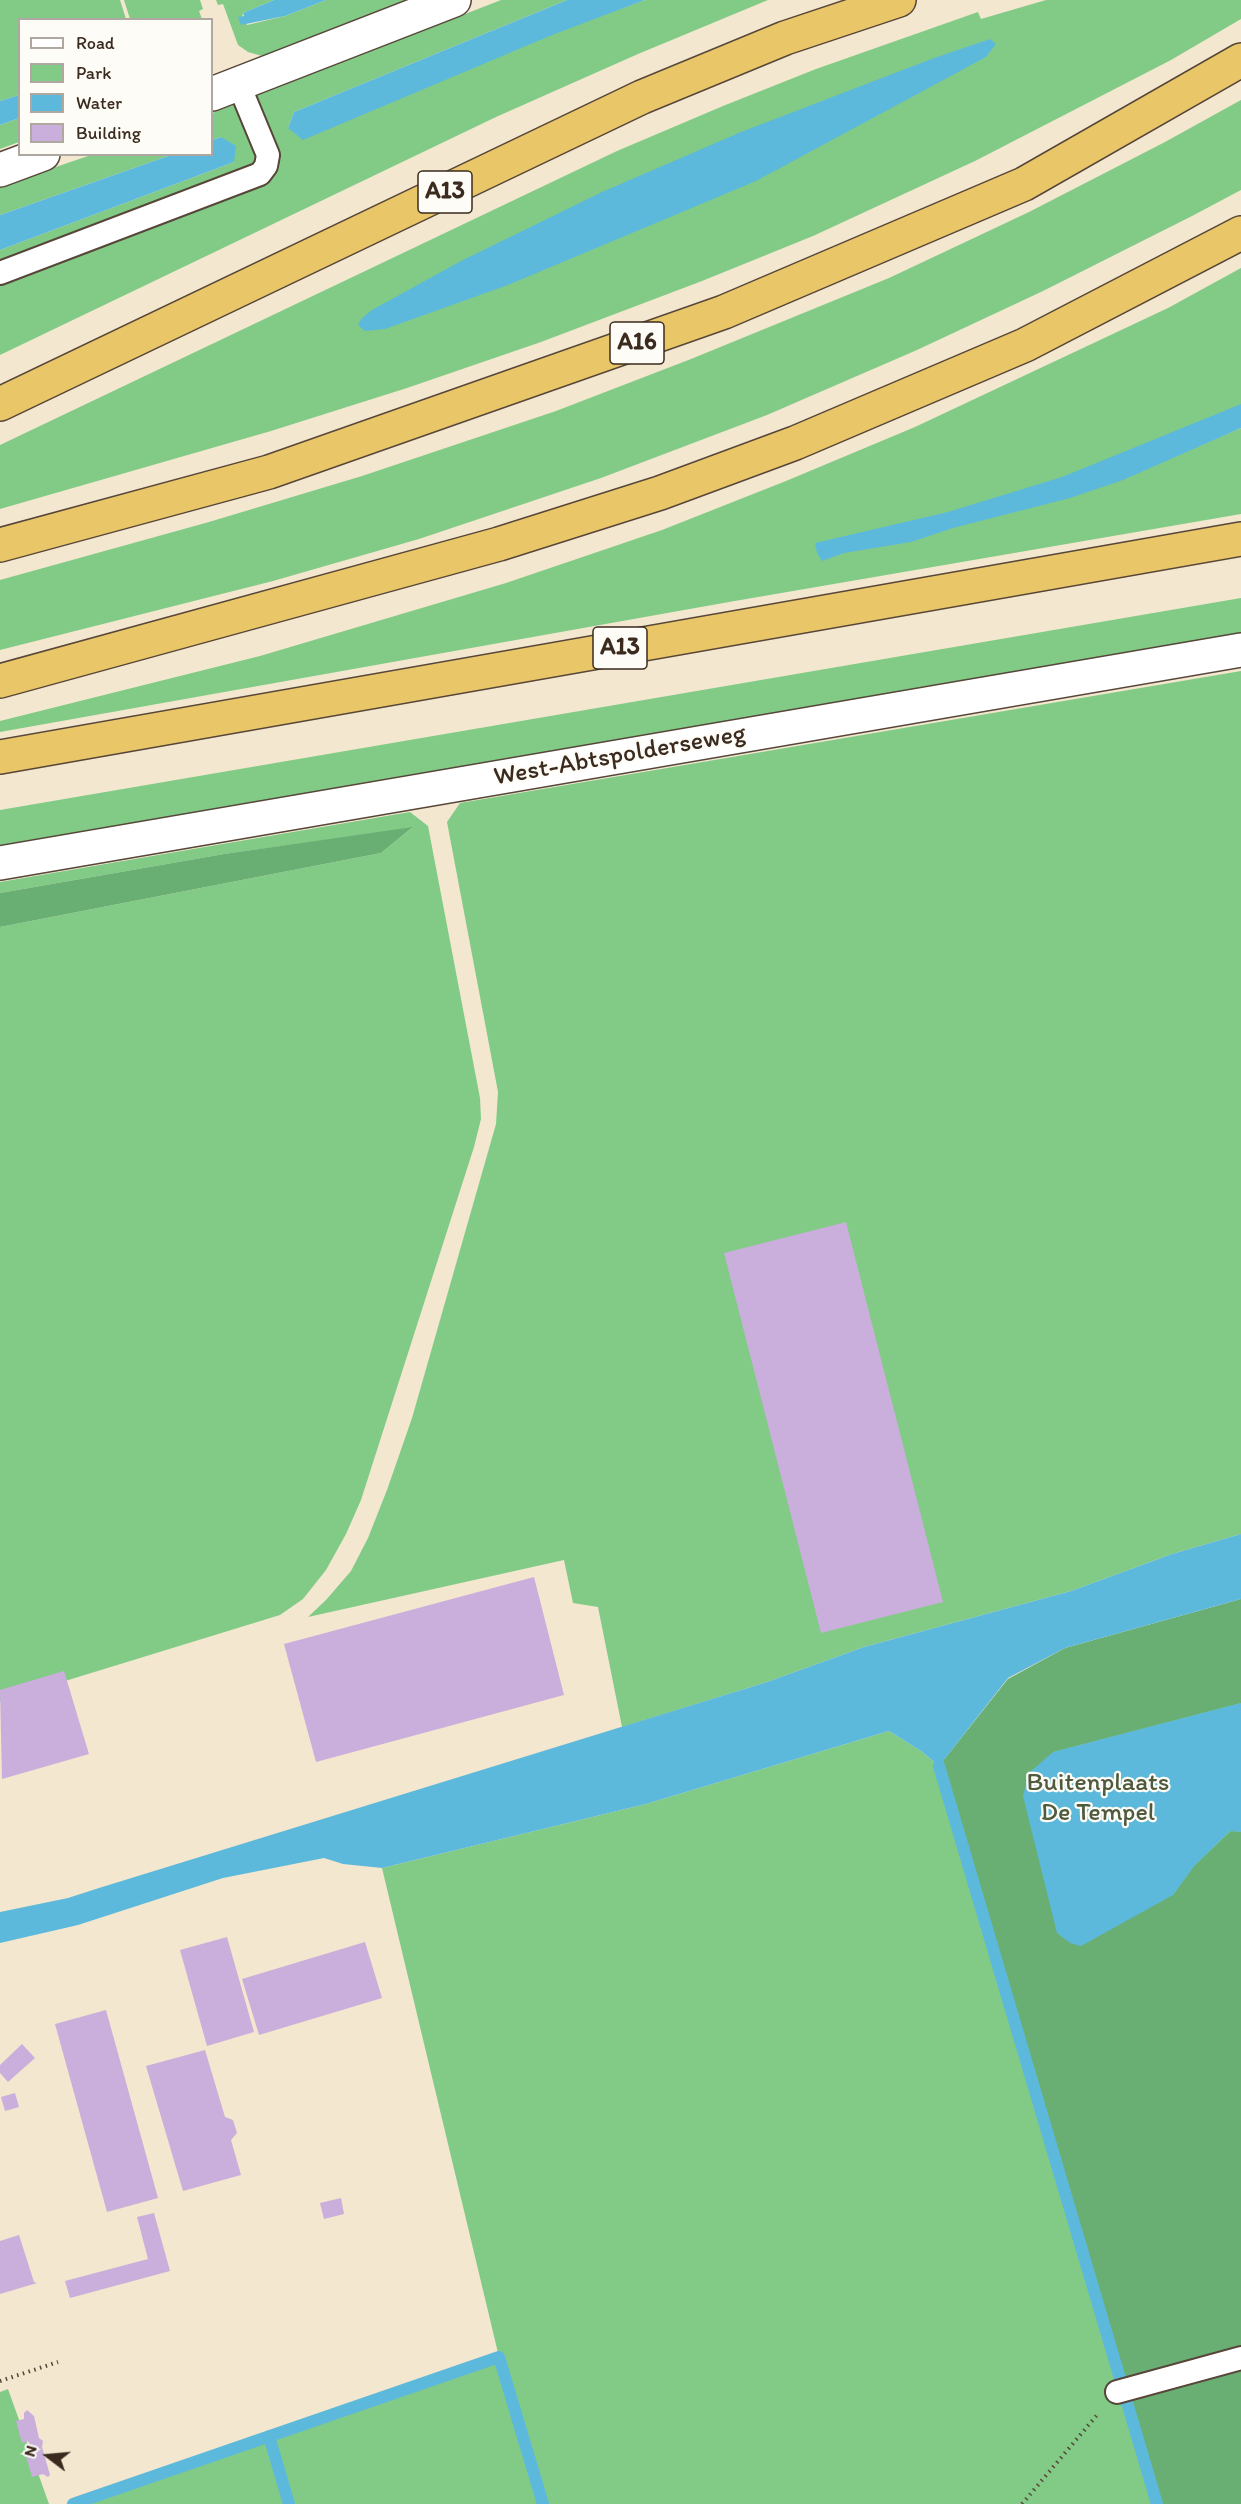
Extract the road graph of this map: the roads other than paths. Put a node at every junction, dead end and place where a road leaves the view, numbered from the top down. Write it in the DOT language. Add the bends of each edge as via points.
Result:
graph roads {
  1 [pos="454,0"];
  2 [pos="899,0"];
  3 [pos="1241,60"];
  4 [pos="225,89"];
  5 [pos="38,156"];
  6 [pos="0,170"];
  7 [pos="1241,233"];
  8 [pos="0,273"];
  9 [pos="0,404"];
  10 [pos="1241,539"];
  11 [pos="0,545"];
  12 [pos="1241,650"];
  13 [pos="0,681"];
  14 [pos="0,757"];
  15 [pos="0,863"];
  16 [pos="1241,2358"];
  17 [pos="1117,2392"];
  1 -- 4 [label="street"];
  2 -- 9 [label="highway, A13" via="785,38 642,97"];
  3 -- 11 [label="highway, A16" via="1024,184 724,312 269,472"];
  4 -- 8 [label="lane" via="268,155 260,174"];
  5 -- 6 [label="street"];
  7 -- 13 [label="highway" via="1025,345 795,443 672,489 499,544"];
  10 -- 14 [label="highway, A13"];
  12 -- 15 [label="street, West-Abtspolderseweg"];
  16 -- 17 [label="lane"];
}
